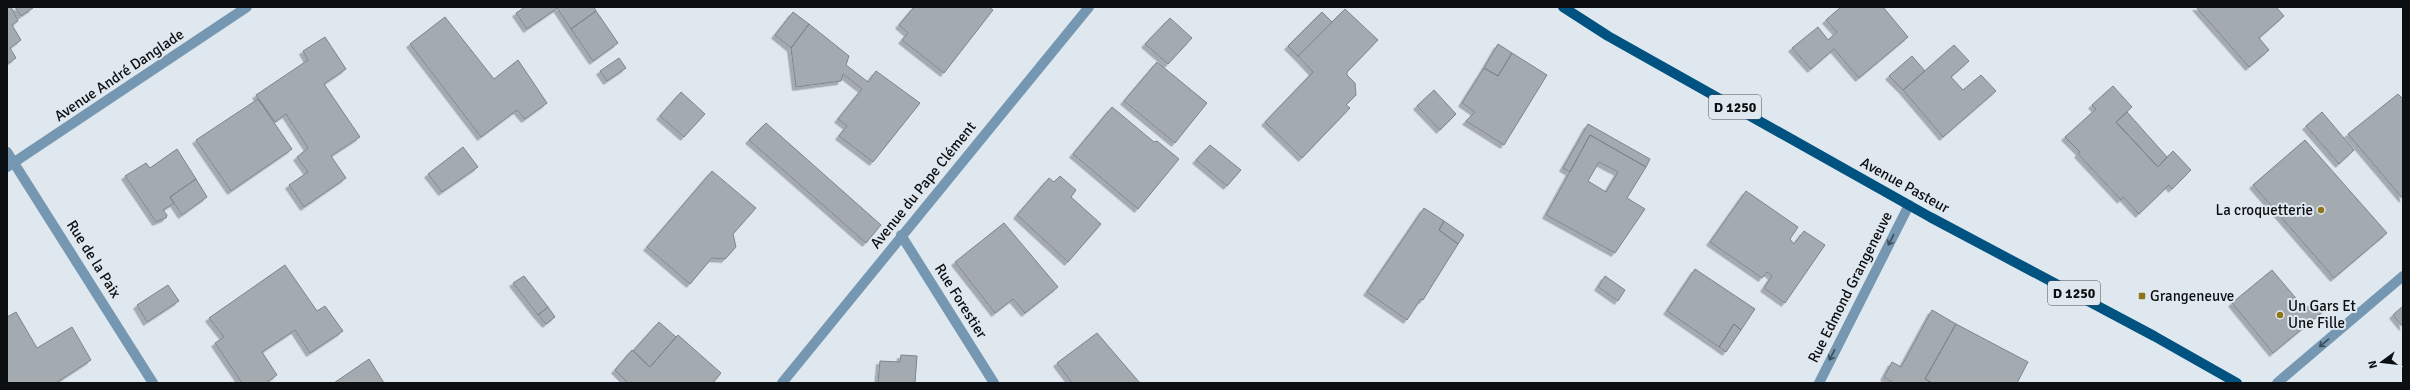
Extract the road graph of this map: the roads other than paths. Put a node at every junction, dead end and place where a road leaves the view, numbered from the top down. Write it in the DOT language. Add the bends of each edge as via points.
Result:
graph roads {
  1 [pos="247,7"];
  2 [pos="1089,7"];
  3 [pos="1563,7"];
  4 [pos="7,152"];
  5 [pos="10,165"];
  6 [pos="1909,205"];
  7 [pos="902,235"];
  8 [pos="2403,276"];
  9 [pos="153,383"];
  10 [pos="782,383"];
  11 [pos="994,383"];
  12 [pos="1819,383"];
  13 [pos="2237,383"];
  14 [pos="2277,383"];
  1 -- 5 [label="street, Avenue André Danglade"];
  2 -- 7 [label="street, Avenue du Pape Clément"];
  3 -- 6 [label="main road, Avenue Pasteur / D 1250" via="1608,36"];
  4 -- 5 [label="street, Rue de la Paix"];
  5 -- 9 [label="street, Rue de la Paix"];
  6 -- 12 [label="street, Rue Edmond Grangeneuve, one-way"];
  6 -- 13 [label="main road, Avenue Pasteur / D 1250"];
  7 -- 10 [label="street, Avenue du Pape Clément"];
  7 -- 11 [label="street, Rue Forestier"];
  8 -- 14 [label="street, one-way"];
}
